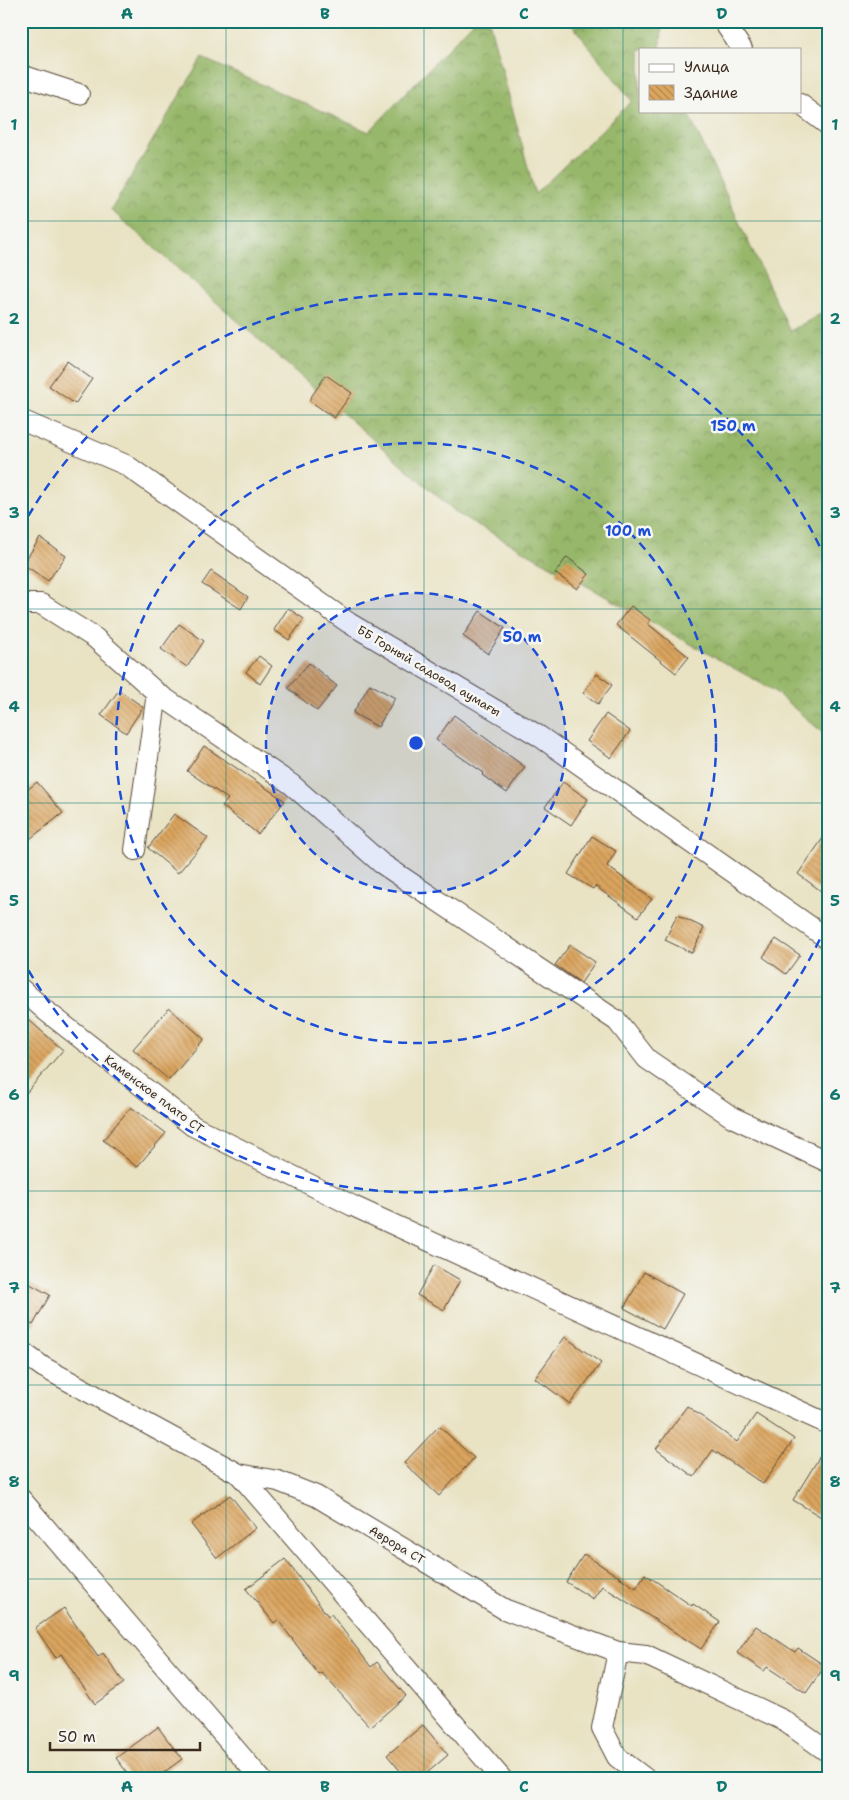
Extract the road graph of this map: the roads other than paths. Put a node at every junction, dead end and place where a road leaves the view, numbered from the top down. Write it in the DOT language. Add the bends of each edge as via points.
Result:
graph roads {
  1 [pos="723,21"];
  2 [pos="741,48"];
  3 [pos="21,75"];
  4 [pos="79,94"];
  5 [pos="802,106"];
  6 [pos="828,125"];
  7 [pos="21,420"];
  8 [pos="21,604"];
  9 [pos="157,693"];
  10 [pos="135,850"];
  11 [pos="828,940"];
  12 [pos="21,989"];
  13 [pos="828,1162"];
  14 [pos="21,1351"];
  15 [pos="828,1424"];
  16 [pos="239,1474"];
  17 [pos="21,1499"];
  18 [pos="618,1652"];
  19 [pos="828,1752"];
  20 [pos="261,1779"];
  21 [pos="502,1779"];
  22 [pos="646,1779"];
  1 -- 2 [label="street"];
  3 -- 4 [label="street"];
  5 -- 6 [label="street"];
  7 -- 11 [label="street, ББ Горный садовод аумағы" via="126,465 349,623 539,736"];
  8 -- 9 [label="street" via="41,604 95,638"];
  9 -- 10 [label="street"];
  9 -- 13 [label="street" via="291,784 381,863 617,1021 647,1059 732,1117"];
  12 -- 15 [label="street, Каменское плато СТ" via="193,1126 353,1206"];
  14 -- 16 [label="street, Аврора СТ" via="43,1367"];
  16 -- 18 [label="street, Аврора СТ" via="278,1481 316,1496 504,1609"];
  16 -- 21 [label="street"];
  17 -- 20 [label="street"];
  18 -- 19 [label="street, Аврора СТ" via="646,1655 783,1720"];
  18 -- 22 [label="street" via="602,1728 617,1757"];
}
